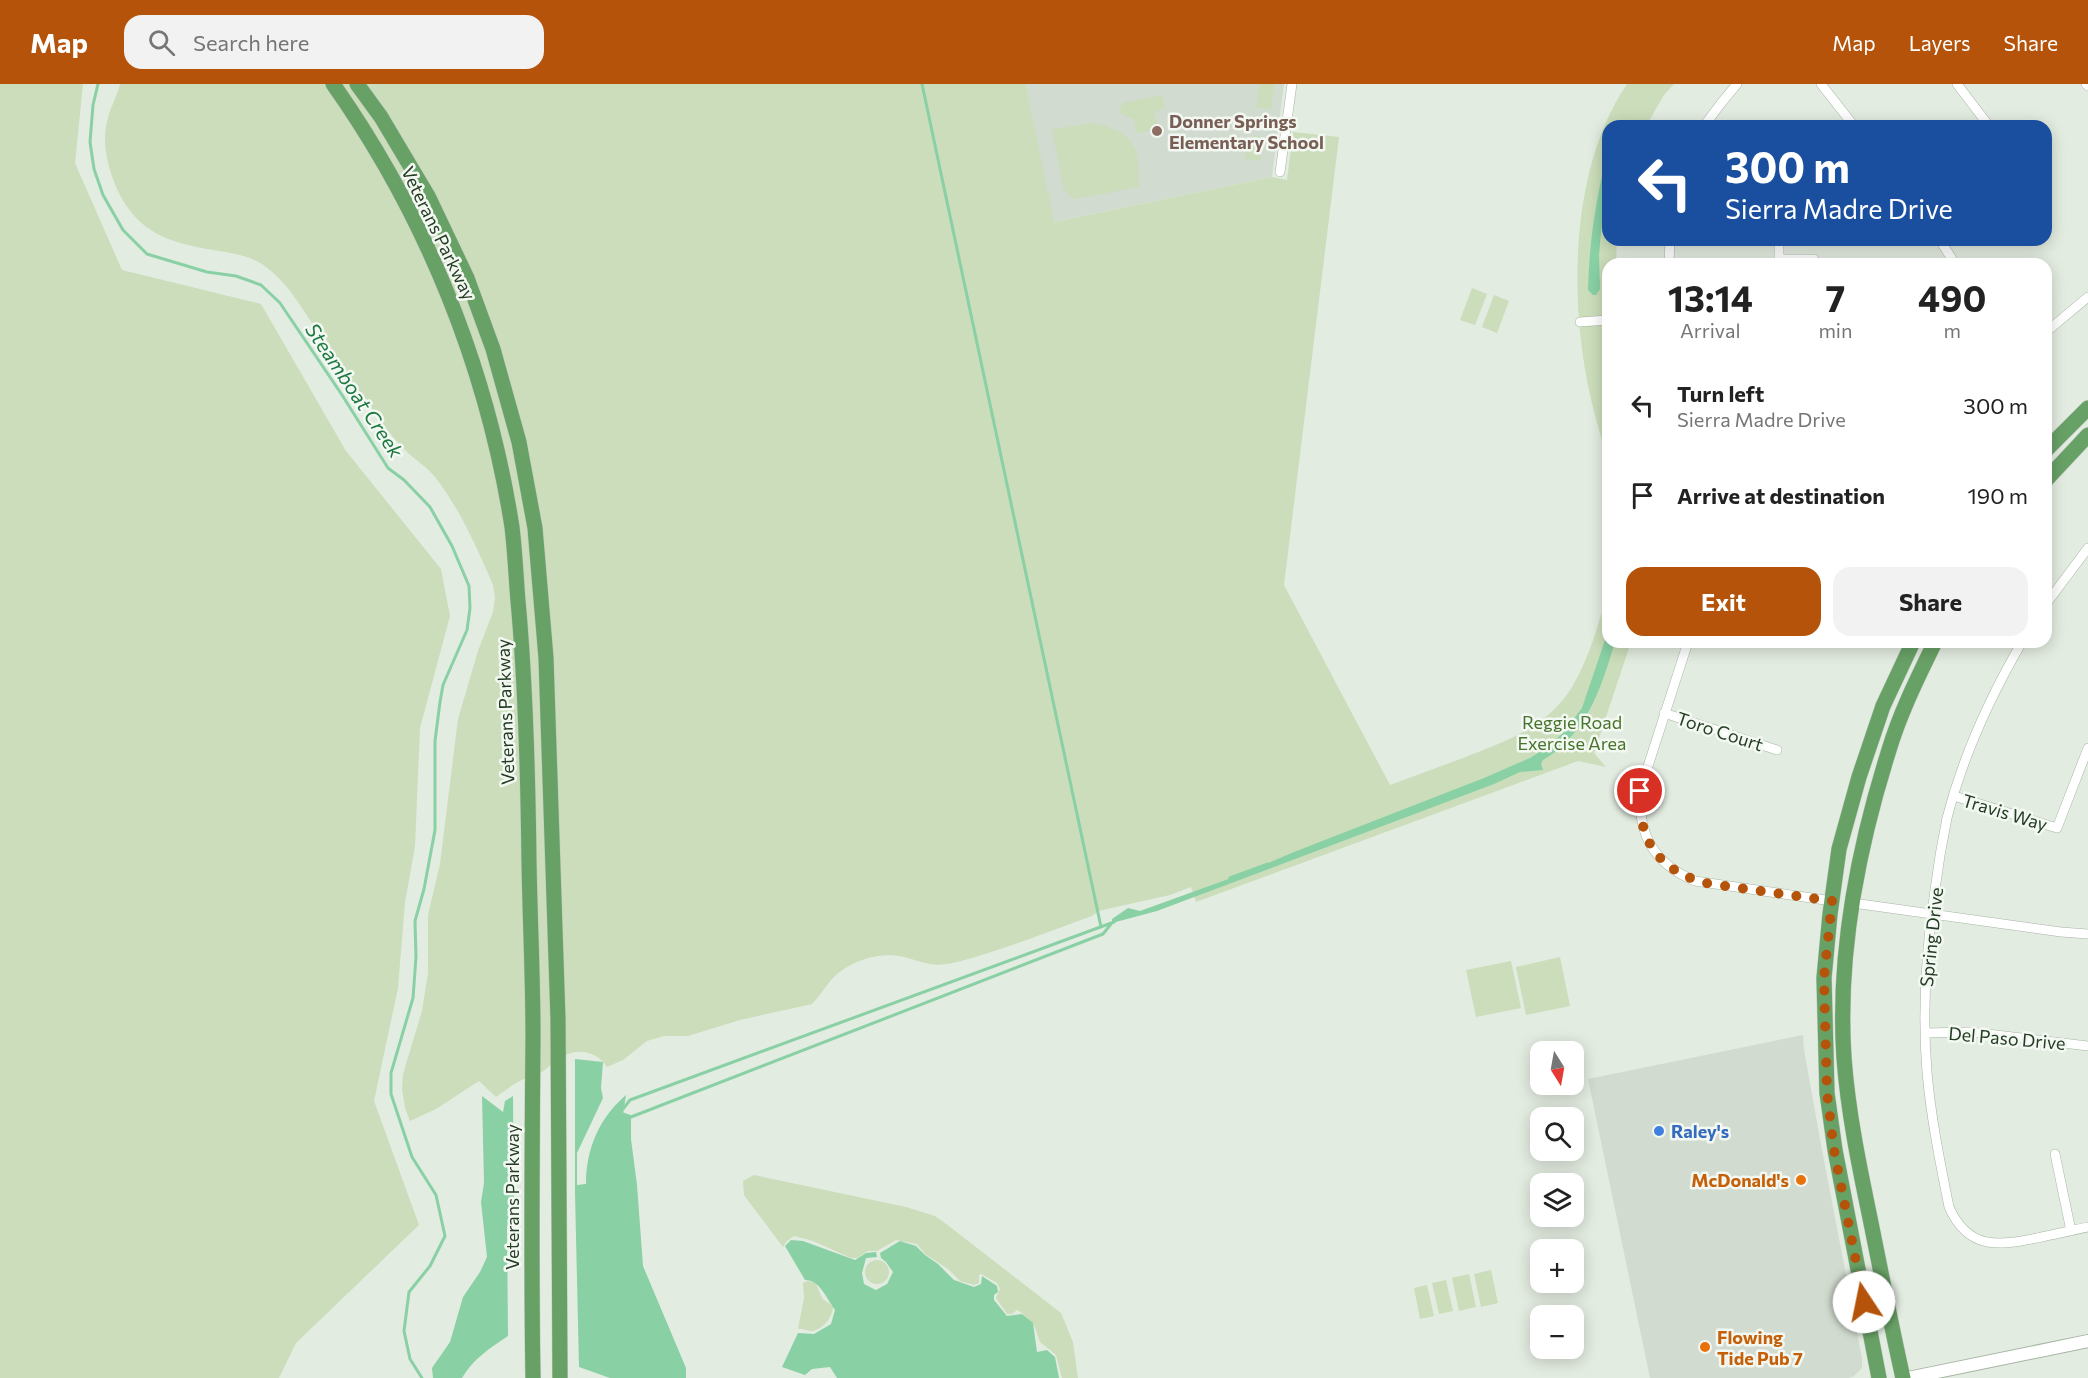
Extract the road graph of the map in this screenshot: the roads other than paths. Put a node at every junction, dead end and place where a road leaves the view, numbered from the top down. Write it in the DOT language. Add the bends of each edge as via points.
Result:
graph roads {
  1 [pos="333,84"];
  2 [pos="357,84"];
  3 [pos="1292,84"];
  4 [pos="1737,84"];
  5 [pos="1821,84"];
  6 [pos="1956,84"];
  7 [pos="1708,120"];
  8 [pos="1849,120"];
  9 [pos="1984,120"];
  10 [pos="1280,172"];
  11 [pos="2088,297"];
  12 [pos="1602,320"];
  13 [pos="1580,322"];
  14 [pos="2052,327"];
  15 [pos="2088,408"];
  16 [pos="2088,435"];
  17 [pos="2052,444"];
  18 [pos="2052,474"];
  19 [pos="2088,548"];
  20 [pos="2052,596"];
  21 [pos="1686,648"];
  22 [pos="1910,648"];
  23 [pos="1932,648"];
  24 [pos="2019,648"];
  25 [pos="1664,713"];
  26 [pos="2088,748"];
  27 [pos="1777,750"];
  28 [pos="1868,752"];
  29 [pos="1954,796"];
  30 [pos="1832,901"];
  31 [pos="1853,903"];
  32 [pos="1932,915"];
  33 [pos="2088,934"];
  34 [pos="1925,1033"];
  35 [pos="2088,1047"];
  36 [pos="1844,1048"];
  37 [pos="2055,1154"];
  38 [pos="2088,1227"];
  39 [pos="2071,1231"];
  40 [pos="2088,1342"];
  41 [pos="561,1353"];
  42 [pos="533,1356"];
  43 [pos="525,1378"];
  44 [pos="533,1378"];
  45 [pos="560,1378"];
  46 [pos="568,1378"];
  47 [pos="1879,1378"];
  48 [pos="1903,1378"];
  49 [pos="1908,1378"];
  1 -- 42 [label="main road, Veterans Parkway" via="364,127 446,286 472,357 512,529 524,660 532,1032"];
  2 -- 41 [label="main road, Veterans Parkway" via="428,196 467,278 493,349 519,442 535,528 546,658 558,1019"];
  3 -- 10 [label="street"];
  4 -- 7 [label="street"];
  5 -- 8 [label="street"];
  6 -- 9 [label="street"];
  11 -- 14 [label="street"];
  12 -- 13 [label="street"];
  15 -- 17 [label="main road"];
  16 -- 18 [label="main road"];
  19 -- 20 [label="street"];
  21 -- 25 [label="street"];
  22 -- 28 [label="main road" via="1883,706"];
  23 -- 31 [label="main road" via="1889,748 1861,851"];
  24 -- 29 [label="street, Spring Drive" via="1974,738"];
  25 -- 27 [label="street, Toro Court"];
  25 -- 30 [label="street" via="1643,776 1639,804 1644,831 1658,856 1695,881"];
  26 -- 29 [label="street, Travis Way" via="2057,828"];
  28 -- 30 [label="main road" via="1839,849"];
  28 -- 31 [label="main road" via="1872,765 1846,868 1846,894"];
  29 -- 32 [label="street, Spring Drive" via="1941,848"];
  30 -- 36 [label="main road" via="1841,919 1838,1039"];
  30 -- 47 [label="main road" via="1824,978 1827,1093 1834,1150"];
  31 -- 32 [label="street"];
  31 -- 36 [label="main road" via="1843,1009"];
  32 -- 33 [label="street"];
  32 -- 34 [label="street, Spring Drive"];
  34 -- 35 [label="street, Del Paso Drive" via="1971,1032"];
  34 -- 39 [label="street, Spring Drive" via="1931,1112 1949,1207 1960,1226 1985,1242 2006,1244"];
  36 -- 48 [label="main road" via="1856,1150"];
  37 -- 39 [label="street"];
  38 -- 39 [label="street"];
  40 -- 49 [label="street"];
  41 -- 45 [label="main road, Veterans Parkway"];
  41 -- 46 [label="main road"];
  42 -- 43 [label="main road"];
  42 -- 44 [label="main road, Veterans Parkway"];
}
